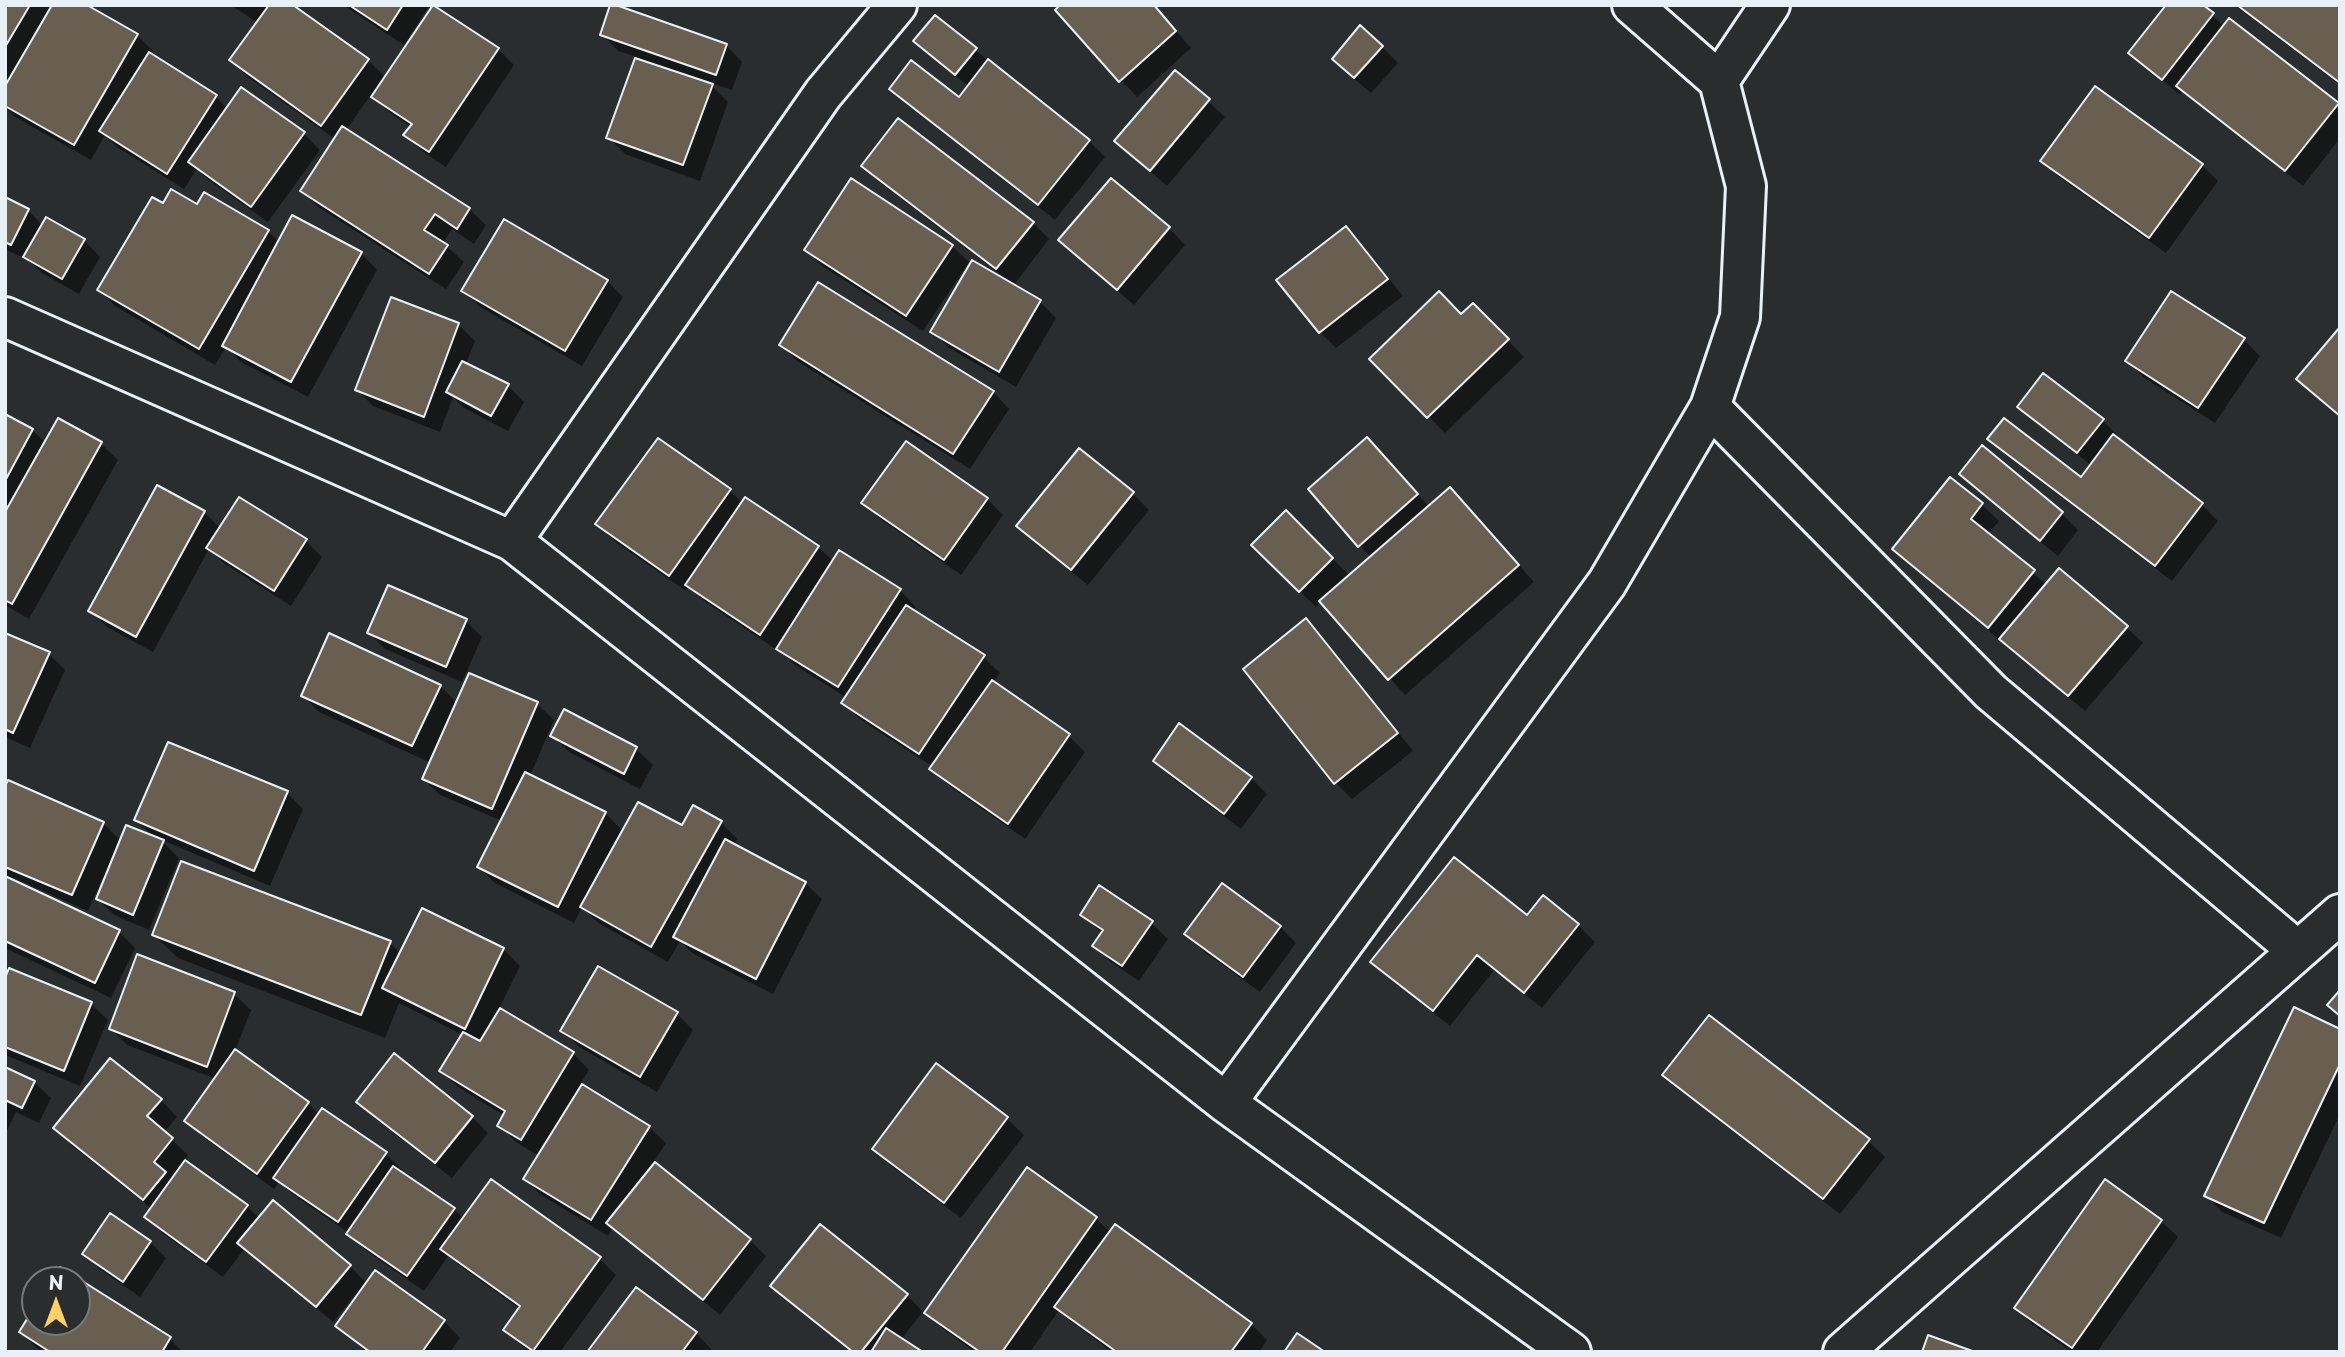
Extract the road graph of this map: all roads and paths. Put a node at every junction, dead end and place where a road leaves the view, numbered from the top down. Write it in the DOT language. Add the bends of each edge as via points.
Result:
graph roads {
  1 [pos="897,5"];
  2 [pos="1632,5"];
  3 [pos="1770,5"];
  4 [pos="1719,81"];
  5 [pos="5,317"];
  6 [pos="1710,408"];
  7 [pos="512,541"];
  8 [pos="2340,914"];
  9 [pos="2298,951"];
  10 [pos="1226,1103"];
  11 [pos="1571,1352"];
  12 [pos="1843,1352"];
  1 -- 7 [label="street" via="823,94"];
  2 -- 4 [label="street"];
  3 -- 4 [label="street"];
  4 -- 6 [label="street" via="1746,186 1740,317"];
  5 -- 7 [label="street"];
  6 -- 9 [label="street" via="1991,692"];
  6 -- 10 [label="street" via="1607,583"];
  7 -- 10 [label="street"];
  8 -- 9 [label="street"];
  9 -- 12 [label="street"];
  10 -- 11 [label="street"];
}
